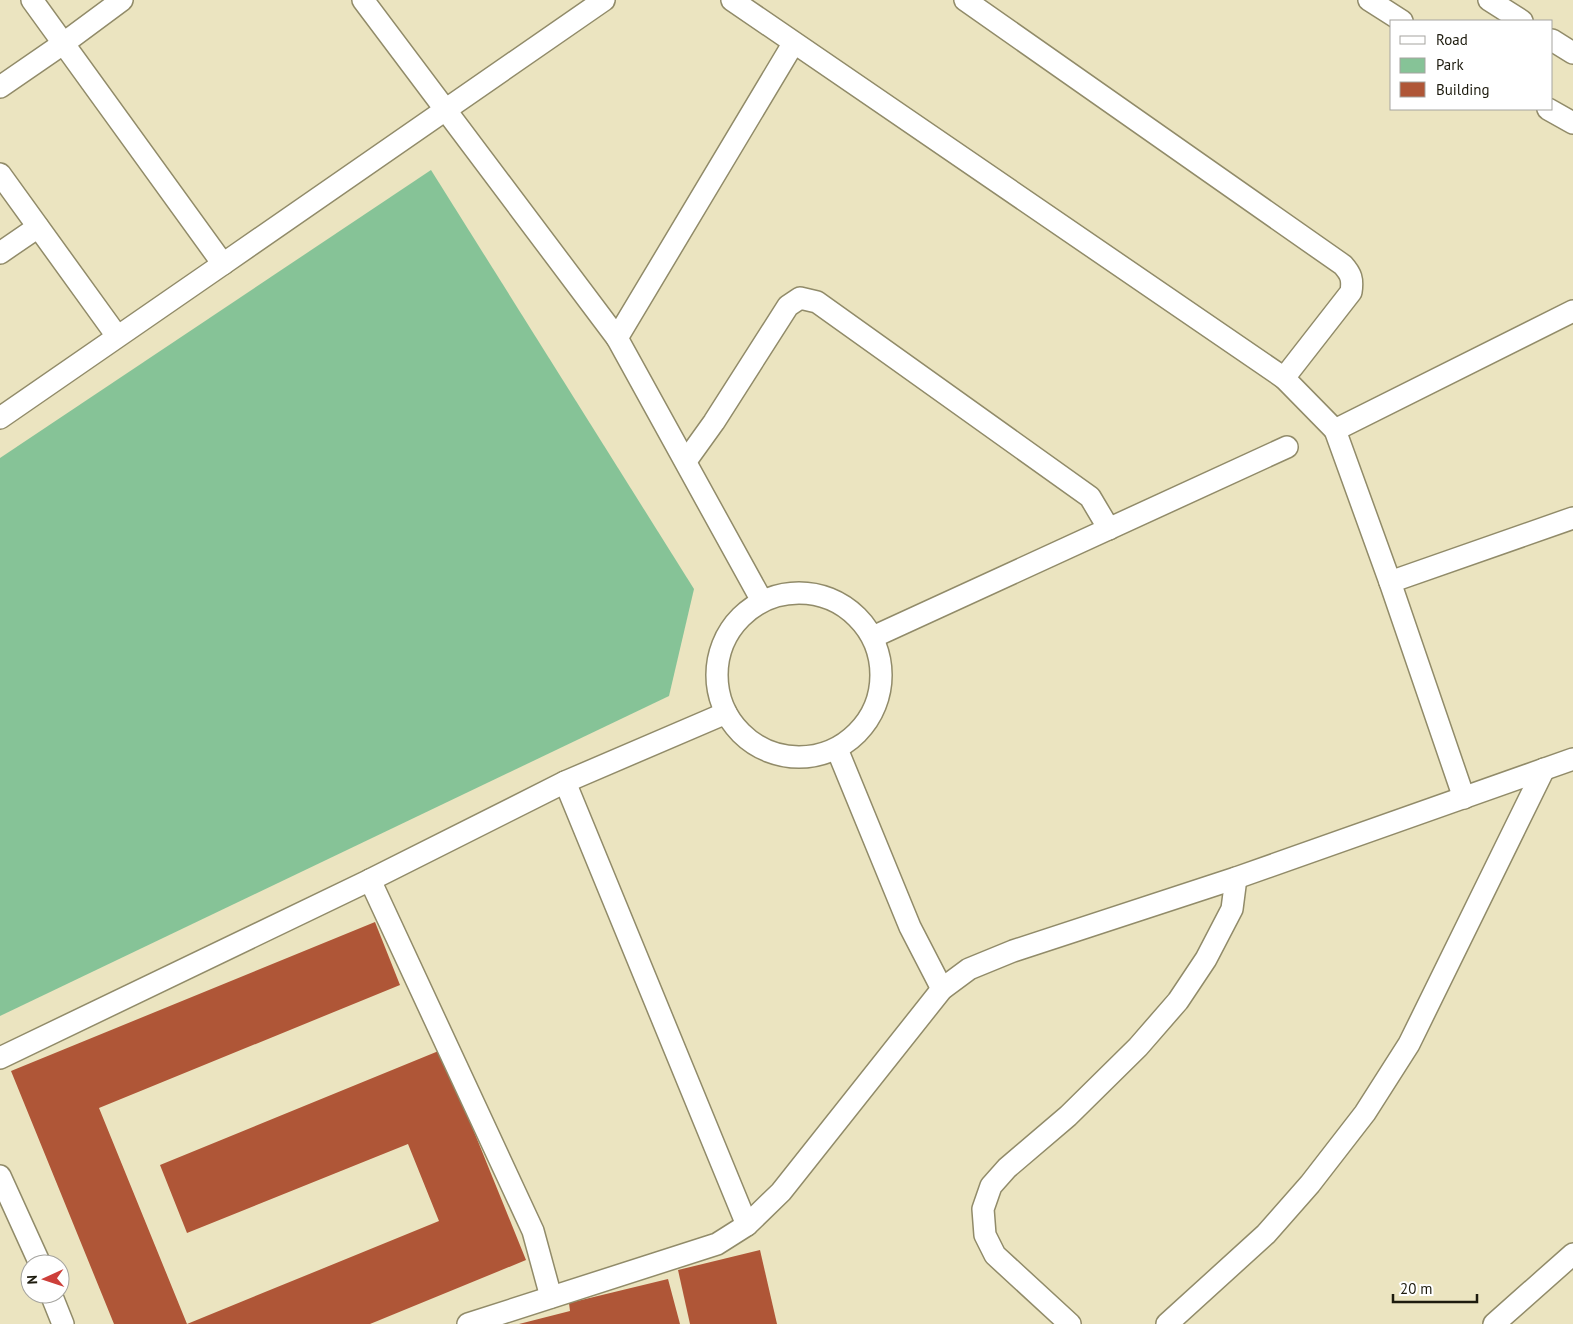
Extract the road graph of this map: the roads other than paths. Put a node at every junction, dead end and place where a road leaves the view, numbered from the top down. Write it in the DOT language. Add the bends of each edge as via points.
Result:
graph roads {
  1 [pos="32,0"];
  2 [pos="122,0"];
  3 [pos="363,0"];
  4 [pos="604,0"];
  5 [pos="732,0"];
  6 [pos="965,0"];
  7 [pos="1369,0"];
  8 [pos="1488,0"];
  9 [pos="1400,20"];
  10 [pos="1520,20"];
  11 [pos="1553,41"];
  12 [pos="64,43"];
  13 [pos="794,44"];
  14 [pos="1573,53"];
  15 [pos="0,86"];
  16 [pos="446,109"];
  17 [pos="1550,110"];
  18 [pos="1573,123"];
  19 [pos="0,174"];
  20 [pos="38,227"];
  21 [pos="0,253"];
  22 [pos="223,264"];
  23 [pos="1573,311"];
  24 [pos="117,336"];
  25 [pos="617,338"];
  26 [pos="1284,378"];
  27 [pos="0,418"];
  28 [pos="1335,430"];
  29 [pos="1287,447"];
  30 [pos="686,461"];
  31 [pos="1573,518"];
  32 [pos="1109,529"];
  33 [pos="1390,582"];
  34 [pos="762,601"];
  35 [pos="872,638"];
  36 [pos="726,713"];
  37 [pos="837,749"];
  38 [pos="1573,759"];
  39 [pos="1544,769"];
  40 [pos="565,782"];
  41 [pos="1464,798"];
  42 [pos="1236,878"];
  43 [pos="370,880"];
  44 [pos="942,989"];
  45 [pos="0,1058"];
  46 [pos="0,1176"];
  47 [pos="747,1226"];
  48 [pos="35,1254"];
  49 [pos="1573,1254"];
  50 [pos="551,1297"];
  51 [pos="56,1304"];
  52 [pos="63,1324"];
  53 [pos="468,1324"];
  54 [pos="1070,1324"];
  55 [pos="1166,1324"];
  56 [pos="1494,1324"];
  1 -- 12 [label="street"];
  2 -- 12 [label="street"];
  3 -- 16 [label="street"];
  4 -- 16 [label="street"];
  5 -- 13 [label="street"];
  6 -- 26 [label="street" via="1343,265 1351,274 1351,292"];
  7 -- 9 [label="street"];
  8 -- 10 [label="street"];
  11 -- 14 [label="street"];
  12 -- 15 [label="street"];
  12 -- 22 [label="street"];
  13 -- 25 [label="street"];
  13 -- 26 [label="street"];
  16 -- 22 [label="street"];
  16 -- 25 [label="street"];
  17 -- 18 [label="street"];
  19 -- 20 [label="street"];
  20 -- 21 [label="street"];
  20 -- 24 [label="street"];
  22 -- 24 [label="street"];
  23 -- 28 [label="street"];
  24 -- 27 [label="street"];
  25 -- 30 [label="street"];
  26 -- 28 [label="street"];
  28 -- 33 [label="street"];
  29 -- 32 [label="street"];
  30 -- 32 [label="street" via="788,306 800,298 817,302 1090,497"];
  30 -- 34 [label="street"];
  31 -- 33 [label="street"];
  32 -- 35 [label="street"];
  33 -- 41 [label="street"];
  34 -- 35 [label="street" via="793,593 825,596 853,612"];
  34 -- 36 [label="street" via="736,621 721,649 717,682"];
  35 -- 37 [label="street" via="882,668 878,701 862,729"];
  36 -- 37 [label="street" via="746,738 774,754 806,758"];
  36 -- 40 [label="street"];
  37 -- 44 [label="street" via="910,927"];
  38 -- 39 [label="street"];
  39 -- 41 [label="street"];
  39 -- 55 [label="street" via="1409,1044 1365,1113 1266,1234"];
  40 -- 43 [label="street"];
  40 -- 47 [label="street"];
  41 -- 42 [label="street"];
  42 -- 44 [label="street" via="1013,951 969,969"];
  42 -- 54 [label="street" via="1232,909 1178,1001 1138,1047 991,1186 983,1209 986,1235 995,1255"];
  43 -- 45 [label="street"];
  43 -- 50 [label="street" via="533,1231"];
  44 -- 47 [label="street" via="781,1192"];
  46 -- 48 [label="street"];
  47 -- 50 [label="street" via="718,1244"];
  49 -- 56 [label="street"];
  50 -- 53 [label="street"];
  51 -- 52 [label="street"];
}
